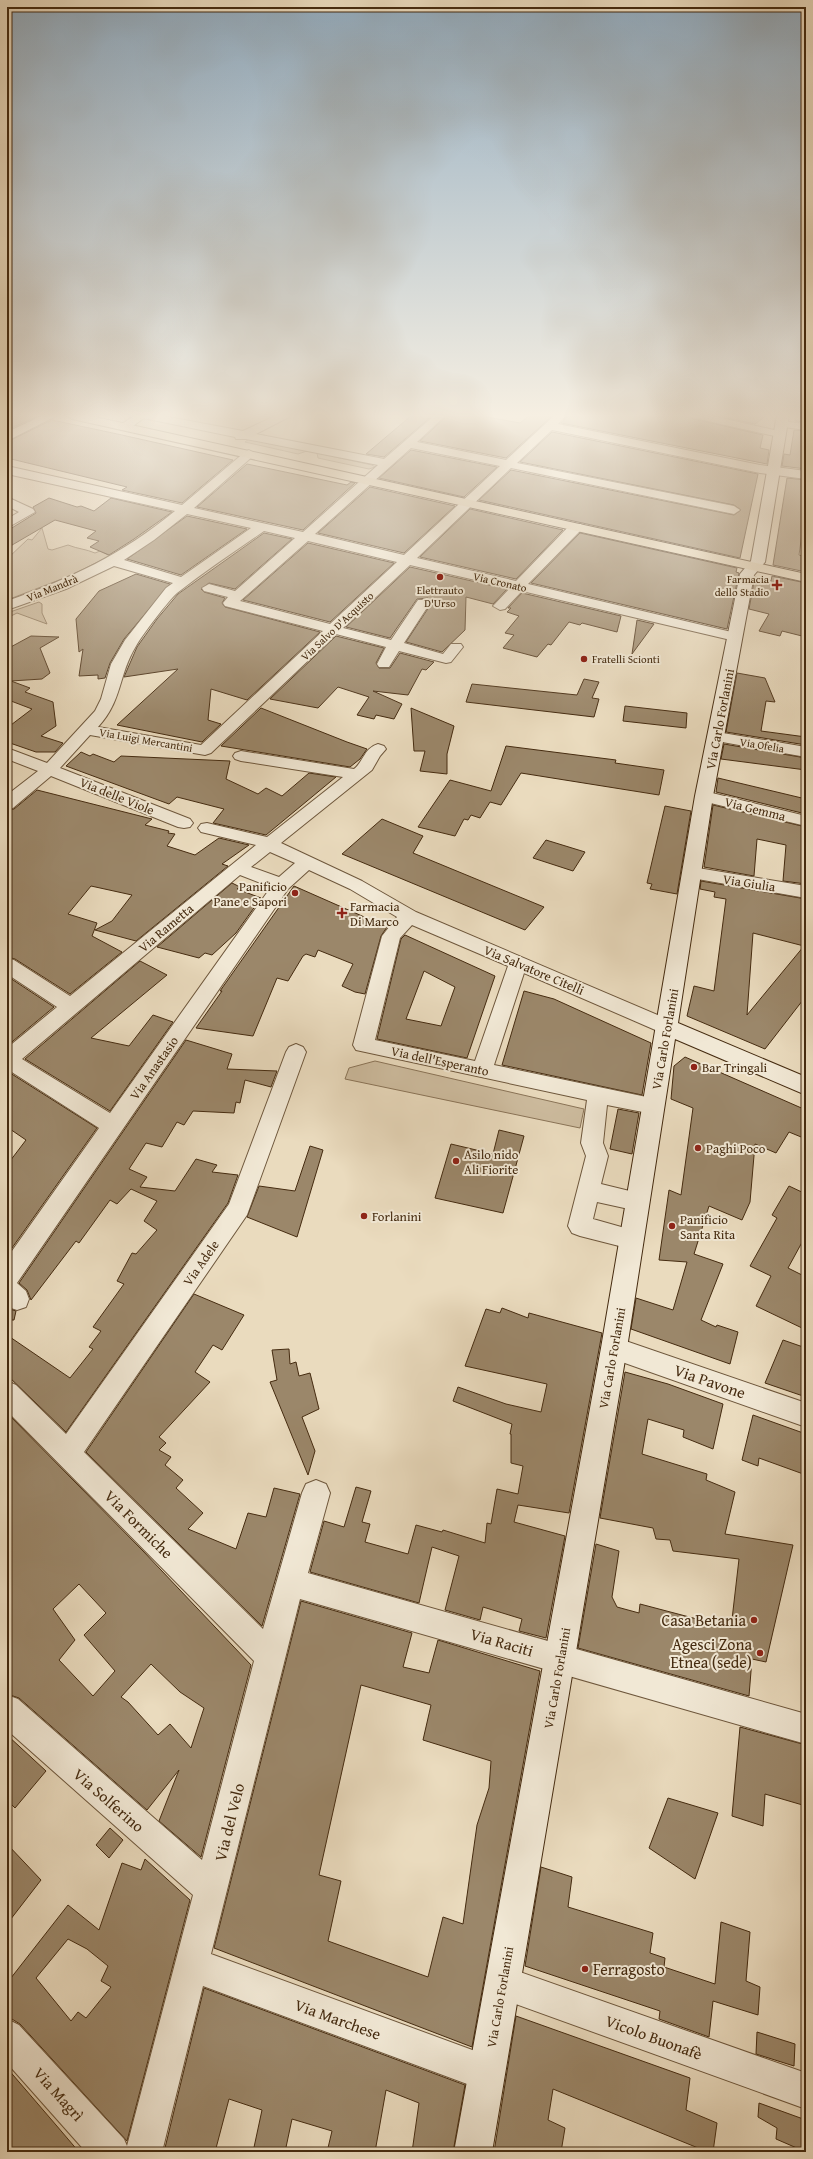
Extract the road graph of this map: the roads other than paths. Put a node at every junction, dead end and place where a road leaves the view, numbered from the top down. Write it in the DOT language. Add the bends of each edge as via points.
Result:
graph roads {
  1 [pos="22,516"];
  2 [pos="176,516"];
  3 [pos="215,516"];
  4 [pos="327,516"];
  5 [pos="454,516"];
  6 [pos="525,516"];
  7 [pos="765,516"];
  8 [pos="7,524"];
  9 [pos="262,526"];
  10 [pos="576,527"];
  11 [pos="305,536"];
  12 [pos="406,560"];
  13 [pos="113,561"];
  14 [pos="754,566"];
  15 [pos="806,578"];
  16 [pos="183,582"];
  17 [pos="519,586"];
  18 [pos="209,588"];
  19 [pos="234,600"];
  20 [pos="423,603"];
  21 [pos="7,606"];
  22 [pos="500,606"];
  23 [pos="333,630"];
  24 [pos="735,637"];
  25 [pos="395,645"];
  26 [pos="456,647"];
  27 [pos="384,664"];
  28 [pos="88,730"];
  29 [pos="717,737"];
  30 [pos="378,749"];
  31 [pos="205,750"];
  32 [pos="806,752"];
  33 [pos="7,754"];
  34 [pos="241,756"];
  35 [pos="50,769"];
  36 [pos="357,774"];
  37 [pos="704,796"];
  38 [pos="7,804"];
  39 [pos="806,821"];
  40 [pos="184,822"];
  41 [pos="207,828"];
  42 [pos="267,844"];
  43 [pos="307,862"];
  44 [pos="238,868"];
  45 [pos="692,874"];
  46 [pos="282,885"];
  47 [pos="806,892"];
  48 [pos="409,916"];
  49 [pos="518,964"];
  50 [pos="7,965"];
  51 [pos="72,1007"];
  52 [pos="667,1027"];
  53 [pos="296,1052"];
  54 [pos="7,1059"];
  55 [pos="482,1070"];
  56 [pos="806,1086"];
  57 [pos="598,1094"];
  58 [pos="653,1106"];
  59 [pos="113,1126"];
  60 [pos="588,1191"];
  61 [pos="638,1202"];
  62 [pos="632,1239"];
  63 [pos="7,1278"];
  64 [pos="614,1348"];
  65 [pos="7,1393"];
  66 [pos="806,1415"];
  67 [pos="68,1453"];
  68 [pos="316,1493"];
  69 [pos="290,1582"];
  70 [pos="270,1656"];
  71 [pos="561,1658"];
  72 [pos="7,1710"];
  73 [pos="806,1729"];
  74 [pos="212,1890"];
  75 [pos="191,1964"];
  76 [pos="503,1983"];
  77 [pos="7,2037"];
  78 [pos="486,2073"];
  79 [pos="806,2091"];
  80 [pos="112,2152"];
  81 [pos="144,2152"];
  82 [pos="473,2152"];
  1 -- 8 [label="street"];
  2 -- 13 [label="street, Via Mandrà"];
  3 -- 9 [label="street, Via Cronato"];
  4 -- 11 [label="street"];
  5 -- 12 [label="street, Via Salvo D'Acquisto"];
  6 -- 10 [label="main road"];
  7 -- 14 [label="street, Via Carlo Forlanini" via="758,562"];
  9 -- 11 [label="street, Via Cronato"];
  9 -- 16 [label="street"];
  10 -- 14 [label="main road"];
  10 -- 17 [label="street"];
  11 -- 12 [label="street, Via Cronato"];
  11 -- 19 [label="street"];
  12 -- 17 [label="street, Via Cronato"];
  12 -- 23 [label="street, Via Salvo D'Acquisto"];
  13 -- 16 [label="street"];
  13 -- 21 [label="street, Via Mandrà" via="51,590"];
  14 -- 15 [label="main road"];
  14 -- 24 [label="street, Via Carlo Forlanini" via="747,574"];
  16 -- 28 [label="street" via="162,600 130,643 118,664 109,699 102,713"];
  17 -- 22 [label="street"];
  17 -- 24 [label="street, Via Cronato"];
  18 -- 19 [label="street"];
  19 -- 23 [label="street"];
  20 -- 25 [label="street"];
  23 -- 25 [label="street"];
  23 -- 31 [label="street, Via Salvo D'Acquisto"];
  24 -- 29 [label="street, Via Carlo Forlanini"];
  25 -- 26 [label="street" via="446,659"];
  25 -- 27 [label="street"];
  28 -- 31 [label="street, Via Luigi Mercantini"];
  28 -- 35 [label="street"];
  29 -- 32 [label="street, Via Ofelia"];
  29 -- 37 [label="street, Via Carlo Forlanini"];
  30 -- 36 [label="street, Via Rametta" via="366,767"];
  33 -- 35 [label="street, Via delle Viole"];
  34 -- 36 [label="street"];
  35 -- 38 [label="street"];
  35 -- 40 [label="street, Via delle Viole"];
  36 -- 42 [label="street, Via Rametta"];
  37 -- 39 [label="street, Via Gemma"];
  37 -- 45 [label="street, Via Carlo Forlanini"];
  41 -- 42 [label="street"];
  42 -- 43 [label="street, Via Salvatore Citelli"];
  42 -- 44 [label="street, Via Rametta"];
  43 -- 46 [label="street, Via Anastasio"];
  43 -- 48 [label="street, Via Salvatore Citelli" via="356,884"];
  44 -- 46 [label="street"];
  44 -- 51 [label="street, Via Rametta"];
  45 -- 47 [label="street, Via Giulia"];
  45 -- 52 [label="street, Via Carlo Forlanini"];
  46 -- 59 [label="street, Via Anastasio"];
  48 -- 49 [label="street, Via Salvatore Citelli"];
  48 -- 55 [label="street, Via dell'Esperanto" via="391,936 363,1045"];
  49 -- 52 [label="street, Via Salvatore Citelli"];
  49 -- 55 [label="street"];
  50 -- 51 [label="street"];
  51 -- 54 [label="street, Via Rametta"];
  52 -- 56 [label="street, Via Salvatore Citelli"];
  52 -- 58 [label="street, Via Carlo Forlanini"];
  53 -- 67 [label="street, Via Adele" via="239,1208"];
  54 -- 59 [label="street"];
  55 -- 57 [label="street, Via dell'Esperanto"];
  57 -- 58 [label="street, Via dell'Esperanto"];
  57 -- 60 [label="street" via="592,1143 596,1156"];
  58 -- 61 [label="street, Via Carlo Forlanini"];
  59 -- 63 [label="street, Via Anastasio"];
  60 -- 61 [label="street"];
  60 -- 62 [label="street" via="580,1226"];
  61 -- 62 [label="street, Via Carlo Forlanini"];
  62 -- 64 [label="street, Via Carlo Forlanini"];
  64 -- 66 [label="street, Via Pavone"];
  64 -- 71 [label="street, Via Carlo Forlanini"];
  65 -- 67 [label="street, Via Formiche"];
  67 -- 70 [label="street, Via Formiche"];
  68 -- 69 [label="street, Via del Velo"];
  69 -- 70 [label="street, Via del Velo"];
  69 -- 71 [label="street, Via Raciti"];
  70 -- 74 [label="street, Via del Velo"];
  71 -- 73 [label="street, Via Raciti"];
  71 -- 76 [label="street, Via Carlo Forlanini"];
  72 -- 74 [label="street, Via Solferino"];
  74 -- 75 [label="street, Via del Velo"];
  75 -- 78 [label="street, Via Marchese"];
  75 -- 81 [label="street, Via del Velo"];
  76 -- 78 [label="street, Via Carlo Forlanini"];
  76 -- 79 [label="street, Vicolo Buonafè"];
  77 -- 80 [label="street, Via Magrì"];
  78 -- 82 [label="street, Via Carlo Forlanini"];
}
